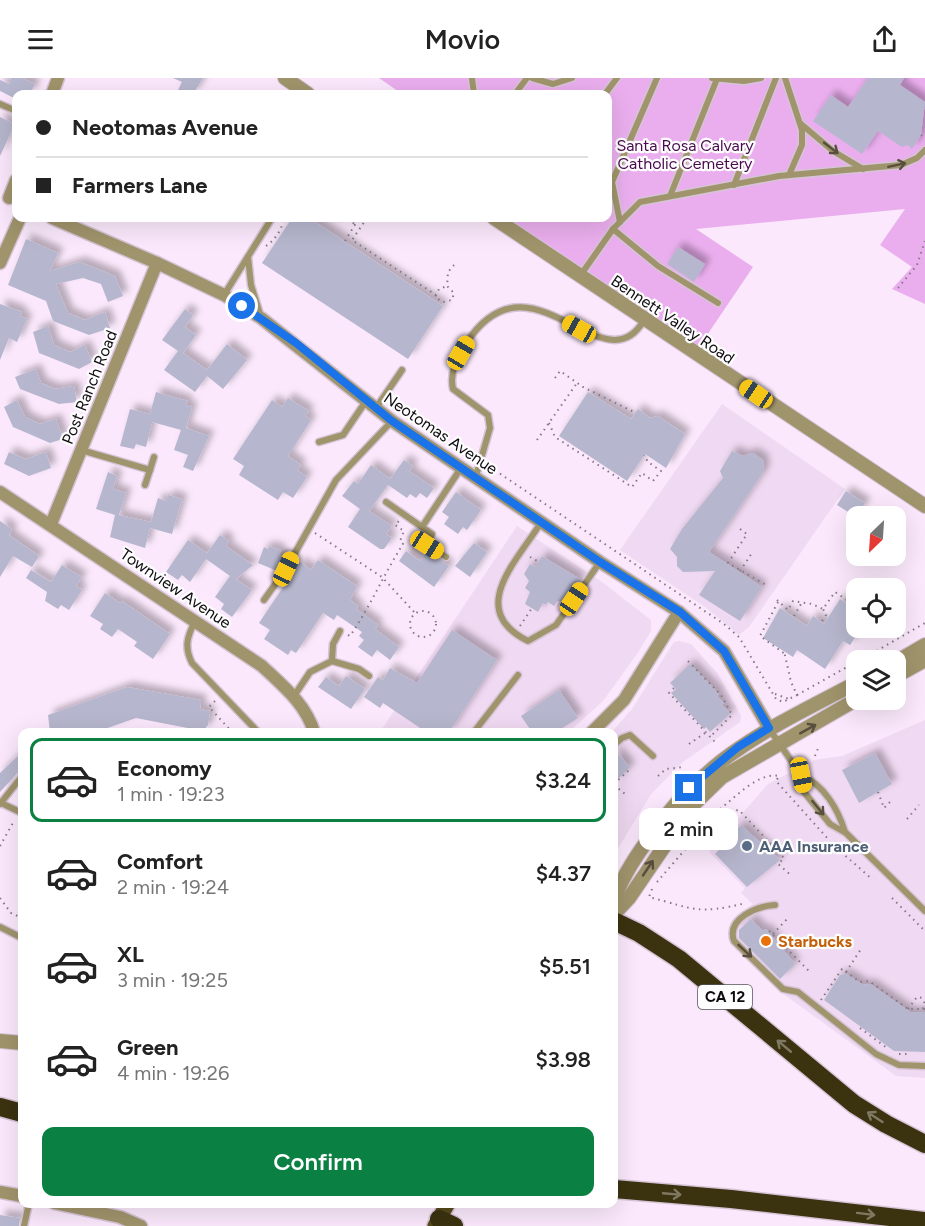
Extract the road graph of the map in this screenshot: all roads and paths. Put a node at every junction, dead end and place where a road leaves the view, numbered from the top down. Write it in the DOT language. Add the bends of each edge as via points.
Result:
graph roads {
  1 [pos="285,78"];
  2 [pos="532,78"];
  3 [pos="572,78"];
  4 [pos="657,78"];
  5 [pos="761,78"];
  6 [pos="776,78"];
  7 [pos="785,78"];
  8 [pos="715,79"];
  9 [pos="302,90"];
  10 [pos="801,123"];
  11 [pos="921,135"];
  12 [pos="925,138"];
  13 [pos="925,150"];
  14 [pos="863,170"];
  15 [pos="789,175"];
  16 [pos="734,185"];
  17 [pos="670,196"];
  18 [pos="18,222"];
  19 [pos="61,222"];
  20 [pos="269,222"];
  21 [pos="283,222"];
  22 [pos="352,222"];
  23 [pos="357,222"];
  24 [pos="364,222"];
  25 [pos="500,222"];
  26 [pos="620,222"];
  27 [pos="355,225"];
  28 [pos="613,229"];
  29 [pos="345,241"];
  30 [pos="925,241"];
  31 [pos="263,248"];
  32 [pos="248,255"];
  33 [pos="0,263"];
  34 [pos="157,263"];
  35 [pos="454,265"];
  36 [pos="580,277"];
  37 [pos="447,286"];
  38 [pos="898,288"];
  39 [pos="224,295"];
  40 [pos="436,295"];
  41 [pos="718,303"];
  42 [pos="261,318"];
  43 [pos="644,320"];
  44 [pos="402,369"];
  45 [pos="555,378"];
  46 [pos="576,382"];
  47 [pos="370,405"];
  48 [pos="636,413"];
  49 [pos="392,421"];
  50 [pos="549,423"];
  51 [pos="537,440"];
  52 [pos="319,442"];
  53 [pos="81,450"];
  54 [pos="644,455"];
  55 [pos="154,457"];
  56 [pos="490,467"];
  57 [pos="461,468"];
  58 [pos="150,470"];
  59 [pos="476,476"];
  60 [pos="145,484"];
  61 [pos="0,492"];
  62 [pos="386,502"];
  63 [pos="925,506"];
  64 [pos="403,514"];
  65 [pos="543,521"];
  66 [pos="51,525"];
  67 [pos="422,527"];
  68 [pos="308,528"];
  69 [pos="740,529"];
  70 [pos="752,553"];
  71 [pos="446,557"];
  72 [pos="539,562"];
  73 [pos="600,562"];
  74 [pos="526,563"];
  75 [pos="740,571"];
  76 [pos="382,577"];
  77 [pos="766,585"];
  78 [pos="846,599"];
  79 [pos="264,600"];
  80 [pos="801,604"];
  81 [pos="532,608"];
  82 [pos="823,609"];
  83 [pos="680,612"];
  84 [pos="416,613"];
  85 [pos="794,616"];
  86 [pos="195,621"];
  87 [pos="822,621"];
  88 [pos="925,623"];
  89 [pos="340,631"];
  90 [pos="514,634"];
  91 [pos="925,645"];
  92 [pos="878,650"];
  93 [pos="906,656"];
  94 [pos="925,660"];
  95 [pos="332,661"];
  96 [pos="688,661"];
  97 [pos="846,668"];
  98 [pos="906,670"];
  99 [pos="518,675"];
  100 [pos="369,676"];
  101 [pos="674,688"];
  102 [pos="846,688"];
  103 [pos="797,695"];
  104 [pos="294,697"];
  105 [pos="846,705"];
  106 [pos="254,728"];
  107 [pos="313,728"];
  108 [pos="477,728"];
  109 [pos="596,728"];
  110 [pos="769,728"];
  111 [pos="705,733"];
  112 [pos="711,736"];
  113 [pos="618,742"];
  114 [pos="715,742"];
  115 [pos="688,744"];
  116 [pos="779,744"];
  117 [pos="819,746"];
  118 [pos="652,756"];
  119 [pos="815,756"];
  120 [pos="684,767"];
  121 [pos="631,768"];
  122 [pos="801,775"];
  123 [pos="658,776"];
  124 [pos="18,781"];
  125 [pos="618,781"];
  126 [pos="618,788"];
  127 [pos="878,792"];
  128 [pos="625,794"];
  129 [pos="890,802"];
  130 [pos="0,803"];
  131 [pos="919,805"];
  132 [pos="720,809"];
  133 [pos="18,811"];
  134 [pos="907,819"];
  135 [pos="18,821"];
  136 [pos="846,833"];
  137 [pos="828,840"];
  138 [pos="0,846"];
  139 [pos="841,852"];
  140 [pos="792,876"];
  141 [pos="872,879"];
  142 [pos="618,893"];
  143 [pos="0,898"];
  144 [pos="892,898"];
  145 [pos="747,902"];
  146 [pos="775,905"];
  147 [pos="618,910"];
  148 [pos="925,911"];
  149 [pos="18,916"];
  150 [pos="788,918"];
  151 [pos="618,923"];
  152 [pos="0,927"];
  153 [pos="769,931"];
  154 [pos="925,931"];
  155 [pos="773,934"];
  156 [pos="18,936"];
  157 [pos="861,949"];
  158 [pos="810,972"];
  159 [pos="846,972"];
  160 [pos="924,998"];
  161 [pos="817,1007"];
  162 [pos="908,1009"];
  163 [pos="924,1009"];
  164 [pos="859,1027"];
  165 [pos="0,1041"];
  166 [pos="18,1043"];
  167 [pos="908,1054"];
  168 [pos="925,1066"];
  169 [pos="0,1107"];
  170 [pos="18,1112"];
  171 [pos="925,1143"];
  172 [pos="618,1189"];
  173 [pos="0,1192"];
  174 [pos="18,1195"];
  175 [pos="28,1208"];
  176 [pos="78,1208"];
  177 [pos="925,1221"];
  178 [pos="24,1226"];
  179 [pos="141,1226"];
  1 -- 9 [label="street"];
  2 -- 3 [label="lane" via="553,84"];
  4 -- 26 [label="lane" via="612,182"];
  5 -- 8 [label="lane"];
  6 -- 16 [label="lane"];
  7 -- 10 [label="lane"];
  8 -- 17 [label="lane"];
  10 -- 14 [label="lane, one-way"];
  10 -- 15 [label="lane" via="802,145"];
  11 -- 12 [label="path"];
  14 -- 13 [label="lane, one-way" via="901,165 918,159"];
  14 -- 15 [label="lane"];
  15 -- 16 [label="lane"];
  16 -- 17 [label="lane"];
  17 -- 26 [label="lane" via="640,202"];
  18 -- 33 [label="street"];
  19 -- 34 [label="street, Neotomas Avenue"];
  20 -- 32 [label="lane"];
  21 -- 31 [label="path" via="274,240"];
  22 -- 27 [label="path"];
  23 -- 27 [label="path"];
  24 -- 40 [label="path" via="352,240"];
  25 -- 36 [label="street, Bennett Valley Road"];
  26 -- 28 [label="lane"];
  27 -- 29 [label="path"];
  28 -- 36 [label="lane"];
  28 -- 41 [label="lane" via="658,266"];
  30 -- 38 [label="path" via="917,265"];
  32 -- 39 [label="lane"];
  32 -- 42 [label="lane" via="251,285"];
  34 -- 39 [label="street, Neotomas Avenue"];
  34 -- 53 [label="street, Post Ranch Road"];
  35 -- 37 [label="path" via="448,272"];
  36 -- 43 [label="street, Bennett Valley Road"];
  37 -- 40 [label="path"];
  37 -- 40 [label="path" via="454,293 449,302 442,302"];
  39 -- 42 [label="street, Neotomas Avenue"];
  42 -- 47 [label="street, Neotomas Avenue"];
  43 -- 59 [label="lane" via="637,332 608,341 530,307 503,310 481,325 463,349 450,378 453,389 488,415 490,428"];
  43 -- 63 [label="street, Bennett Valley Road"];
  44 -- 47 [label="lane"];
  45 -- 46 [label="path" via="560,371"];
  46 -- 48 [label="path"];
  46 -- 50 [label="path"];
  47 -- 49 [label="street, Neotomas Avenue"];
  47 -- 52 [label="lane" via="343,435"];
  49 -- 57 [label="street, Neotomas Avenue"];
  49 -- 68 [label="lane" via="336,480"];
  50 -- 51 [label="path"];
  50 -- 54 [label="path" via="555,437 632,487 642,473 653,481 661,471"];
  53 -- 58 [label="lane"];
  53 -- 66 [label="street, Post Ranch Road"];
  55 -- 58 [label="lane"];
  56 -- 103 [label="path" via="724,624 739,637 779,701"];
  57 -- 59 [label="street, Neotomas Avenue"];
  57 -- 67 [label="lane"];
  58 -- 60 [label="lane"];
  59 -- 65 [label="street, Neotomas Avenue"];
  61 -- 66 [label="street, Townview Avenue"];
  62 -- 64 [label="lane"];
  64 -- 67 [label="lane"];
  64 -- 76 [label="path" via="395,525 404,531 400,541 403,544"];
  65 -- 73 [label="street, Neotomas Avenue"];
  65 -- 90 [label="lane" via="499,587 497,608"];
  66 -- 86 [label="street, Townview Avenue"];
  67 -- 71 [label="lane" via="432,534 427,545"];
  68 -- 76 [label="path"];
  68 -- 79 [label="lane"];
  69 -- 75 [label="path" via="747,534 728,563"];
  70 -- 75 [label="path"];
  72 -- 74 [label="path" via="530,556"];
  73 -- 83 [label="street, Neotomas Avenue"];
  73 -- 90 [label="lane" via="556,625 528,641"];
  75 -- 77 [label="path"];
  76 -- 84 [label="path"];
  76 -- 89 [label="path" via="365,615 350,636"];
  78 -- 82 [label="path" via="835,592"];
  80 -- 82 [label="path"];
  80 -- 85 [label="path"];
  80 -- 103 [label="path" via="793,601 788,610 777,601 760,636 784,652"];
  81 -- 90 [label="path"];
  82 -- 87 [label="path" via="826,615"];
  83 -- 109 [label="street" via="624,700"];
  83 -- 110 [label="street, Neotomas Avenue" via="724,651"];
  84 -- 84 [label="path" via="410,620 413,633 425,637 432,633 436,622 433,615"];
  86 -- 104 [label="street, Townview Avenue" via="262,666"];
  86 -- 106 [label="lane" via="186,641 192,663"];
  88 -- 92 [label="path"];
  89 -- 95 [label="lane" via="333,644"];
  91 -- 93 [label="street"];
  94 -- 98 [label="street"];
  95 -- 100 [label="lane"];
  95 -- 104 [label="lane" via="310,672"];
  96 -- 112 [label="path" via="721,695 732,715"];
  97 -- 103 [label="path"];
  99 -- 108 [label="lane"];
  101 -- 111 [label="path" via="669,693"];
  102 -- 110 [label="street"];
  104 -- 107 [label="street, Townview Avenue"];
  116 -- 105 [label="street, one-way"];
  110 -- 116 [label="lane"];
  110 -- 142 [label="street" via="716,764 680,798 644,844"];
  111 -- 112 [label="path"];
  111 -- 115 [label="path"];
  112 -- 114 [label="path"];
  113 -- 118 [label="lane" via="630,735"];
  116 -- 122 [label="lane"];
  147 -- 116 [label="street, one-way" via="691,807 722,777"];
  117 -- 119 [label="path"];
  120 -- 123 [label="path" via="666,769"];
  121 -- 125 [label="path"];
  122 -- 136 [label="lane" via="816,782 841,818"];
  122 -- 136 [label="lane, one-way" via="804,792 830,824"];
  124 -- 130 [label="lane"];
  126 -- 128 [label="path"];
  127 -- 129 [label="path" via="884,808"];
  130 -- 133 [label="lane"];
  131 -- 134 [label="path"];
  132 -- 137 [label="path" via="767,776 776,776 776,781"];
  132 -- 140 [label="path" via="739,810 781,854 784,858 778,864"];
  132 -- 145 [label="path" via="665,872 649,897 686,910 706,912"];
  135 -- 138 [label="path"];
  136 -- 148 [label="lane"];
  139 -- 141 [label="path"];
  143 -- 149 [label="path"];
  144 -- 154 [label="path"];
  146 -- 161 [label="lane, one-way" via="759,906 740,918 733,938 783,989 798,992"];
  150 -- 155 [label="path"];
  171 -- 151 [label="highway, CA 12, one-way" via="854,1104 679,959"];
  152 -- 156 [label="lane"];
  153 -- 155 [label="path"];
  155 -- 158 [label="path"];
  157 -- 159 [label="path"];
  159 -- 161 [label="path" via="842,969"];
  159 -- 162 [label="path" via="860,982 869,981"];
  160 -- 162 [label="path" via="916,997"];
  160 -- 163 [label="path"];
  161 -- 168 [label="lane" via="876,1054 899,1065"];
  162 -- 163 [label="path"];
  164 -- 167 [label="path" via="896,1054"];
  165 -- 166 [label="street"];
  169 -- 170 [label="highway"];
  172 -- 177 [label="highway, one-way"];
  173 -- 174 [label="street"];
  175 -- 178 [label="lane"];
  176 -- 179 [label="street"];
}
